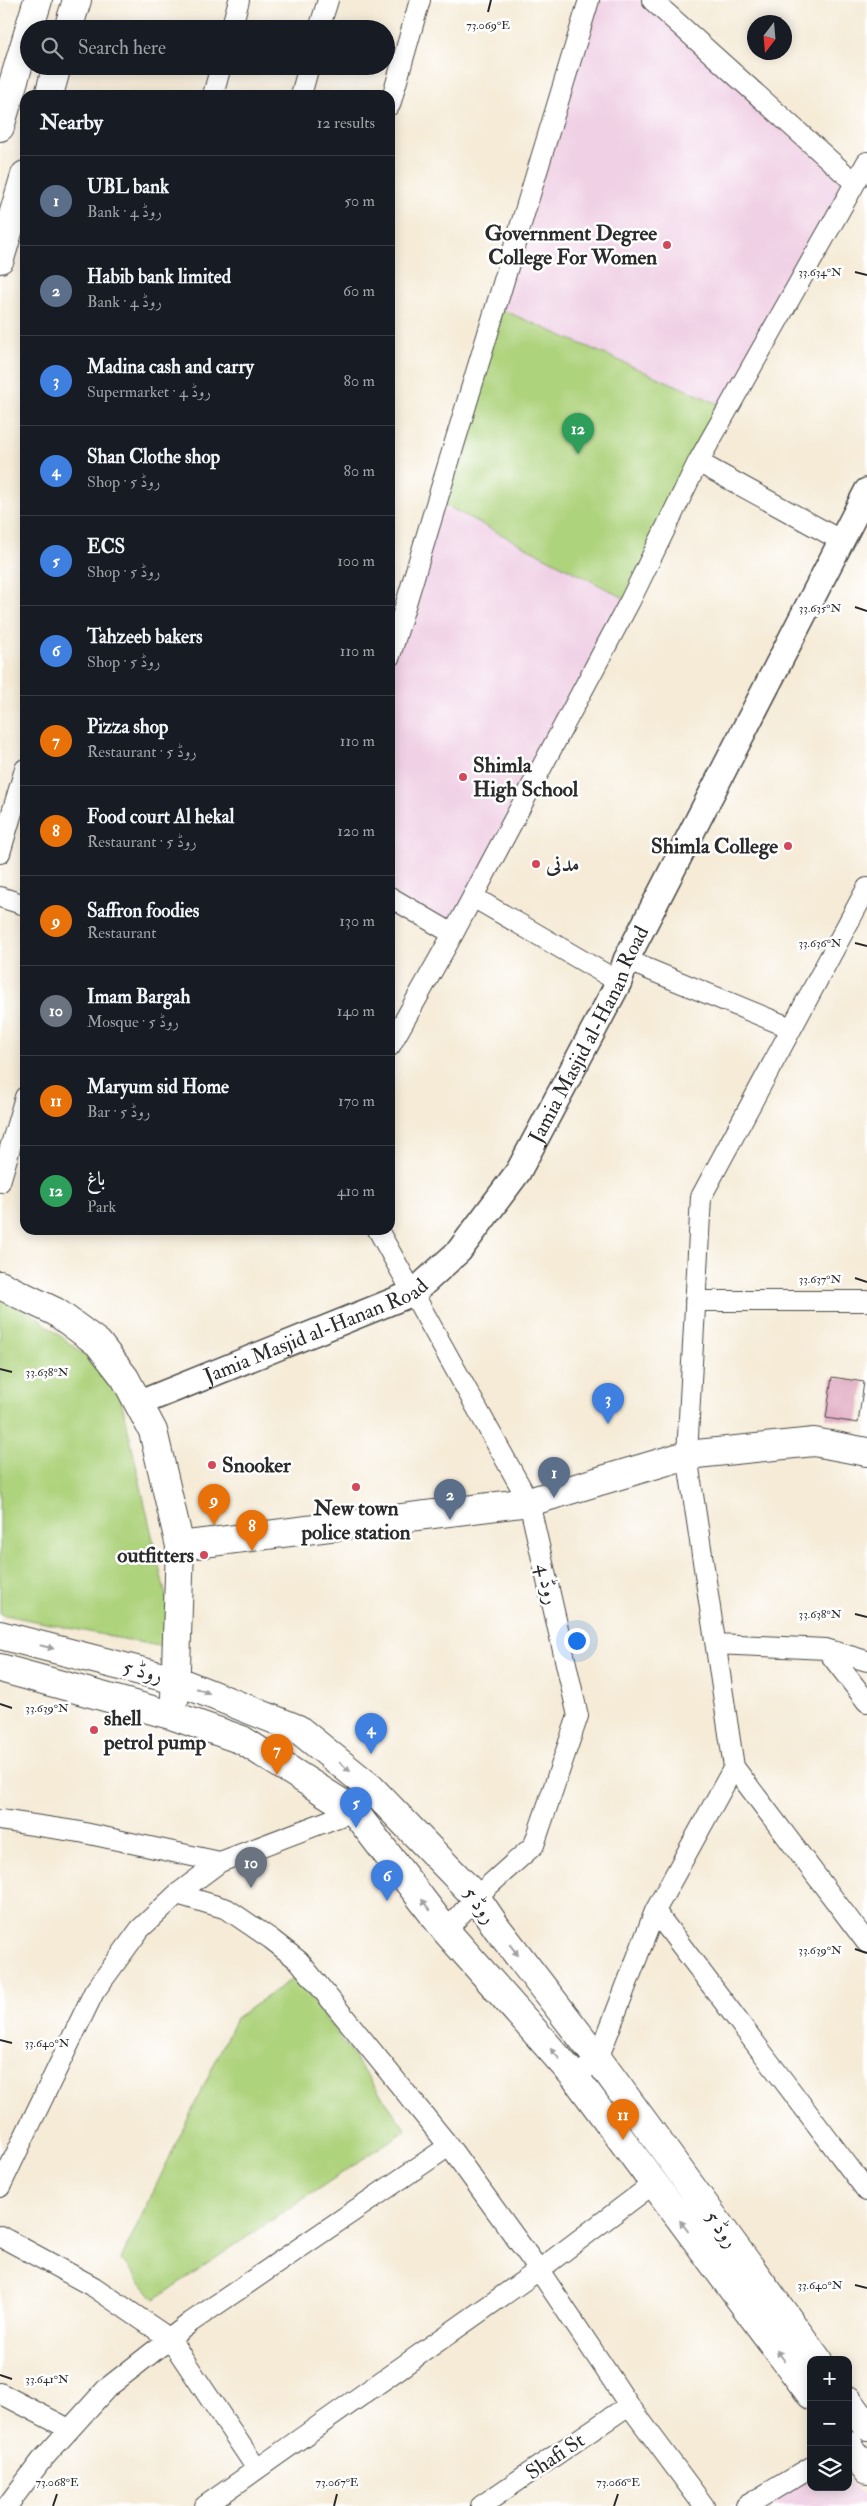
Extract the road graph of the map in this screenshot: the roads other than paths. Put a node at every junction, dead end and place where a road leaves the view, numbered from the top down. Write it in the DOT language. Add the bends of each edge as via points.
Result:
graph roads {
  1 [pos="38,0"];
  2 [pos="77,0"];
  3 [pos="239,0"];
  4 [pos="328,0"];
  5 [pos="420,0"];
  6 [pos="589,0"];
  7 [pos="652,0"];
  8 [pos="32,20"];
  9 [pos="71,20"];
  10 [pos="233,20"];
  11 [pos="322,20"];
  12 [pos="20,60"];
  13 [pos="55,75"];
  14 [pos="219,75"];
  15 [pos="307,75"];
  16 [pos="50,90"];
  17 [pos="214,90"];
  18 [pos="302,90"];
  19 [pos="394,90"];
  20 [pos="0,127"];
  21 [pos="867,162"];
  22 [pos="855,183"];
  23 [pos="20,192"];
  24 [pos="0,259"];
  25 [pos="698,462"];
  26 [pos="867,491"];
  27 [pos="840,540"];
  28 [pos="395,640"];
  29 [pos="20,786"];
  30 [pos="0,852"];
  31 [pos="867,888"];
  32 [pos="0,897"];
  33 [pos="473,897"];
  34 [pos="395,900"];
  35 [pos="20,903"];
  36 [pos="453,934"];
  37 [pos="622,971"];
  38 [pos="791,1028"];
  39 [pos="395,1037"];
  40 [pos="20,1114"];
  41 [pos="0,1182"];
  42 [pos="381,1235"];
  43 [pos="0,1285"];
  44 [pos="413,1293"];
  45 [pos="695,1301"];
  46 [pos="867,1301"];
  47 [pos="140,1403"];
  48 [pos="867,1452"];
  49 [pos="687,1455"];
  50 [pos="529,1502"];
  51 [pos="180,1546"];
  52 [pos="0,1635"];
  53 [pos="716,1644"];
  54 [pos="826,1649"];
  55 [pos="867,1661"];
  56 [pos="0,1668"];
  57 [pos="175,1680"];
  58 [pos="867,1702"];
  59 [pos="174,1716"];
  60 [pos="734,1767"];
  61 [pos="354,1811"];
  62 [pos="0,1820"];
  63 [pos="220,1862"];
  64 [pos="177,1894"];
  65 [pos="476,1897"];
  66 [pos="655,1911"];
  67 [pos="446,1931"];
  68 [pos="867,1943"];
  69 [pos="598,2058"];
  70 [pos="575,2077"];
  71 [pos="449,2146"];
  72 [pos="652,2184"];
  73 [pos="0,2187"];
  74 [pos="867,2191"];
  75 [pos="0,2236"];
  76 [pos="539,2270"];
  77 [pos="170,2339"];
  78 [pos="815,2356"];
  79 [pos="807,2390"];
  80 [pos="0,2392"];
  81 [pos="849,2401"];
  82 [pos="629,2406"];
  83 [pos="867,2425"];
  84 [pos="69,2429"];
  85 [pos="849,2446"];
  86 [pos="257,2469"];
  87 [pos="807,2469"];
  88 [pos="867,2470"];
  89 [pos="7,2506"];
  90 [pos="205,2506"];
  91 [pos="481,2506"];
  92 [pos="704,2506"];
  93 [pos="746,2506"];
  1 -- 8 [label="main road"];
  2 -- 9 [label="main road"];
  3 -- 10 [label="street"];
  4 -- 11 [label="street"];
  5 -- 19 [label="street"];
  6 -- 28 [label="street"];
  7 -- 22 [label="street"];
  12 -- 20 [label="main road"];
  13 -- 16 [label="main road"];
  14 -- 17 [label="street"];
  15 -- 18 [label="street"];
  21 -- 22 [label="street"];
  22 -- 25 [label="street"];
  23 -- 24 [label="main road"];
  25 -- 27 [label="street"];
  25 -- 33 [label="street" via="625,610"];
  26 -- 27 [label="street, Jamia Masjid al-Hanan Road"];
  27 -- 37 [label="street, Jamia Masjid al-Hanan Road"];
  29 -- 30 [label="street"];
  31 -- 38 [label="street"];
  32 -- 35 [label="street"];
  33 -- 36 [label="street"];
  33 -- 37 [label="street"];
  34 -- 36 [label="street"];
  36 -- 39 [label="street"];
  37 -- 38 [label="street"];
  37 -- 44 [label="street, Jamia Masjid al-Hanan Road" via="518,1172 459,1251"];
  38 -- 45 [label="street" via="701,1197"];
  40 -- 41 [label="street"];
  42 -- 44 [label="street, روڈ 4"];
  43 -- 47 [label="main road" via="56,1312 98,1343"];
  44 -- 47 [label="street, Jamia Masjid al-Hanan Road"];
  44 -- 50 [label="street, روڈ 4"];
  45 -- 46 [label="street"];
  45 -- 49 [label="street"];
  47 -- 51 [label="main road" via="153,1431"];
  48 -- 49 [label="main road" via="814,1442"];
  49 -- 50 [label="main road"];
  49 -- 53 [label="street"];
  50 -- 51 [label="main road"];
  50 -- 65 [label="street, روڈ 4" via="578,1716 534,1845"];
  51 -- 57 [label="main road"];
  52 -- 57 [label="main road, روڈ 5, one-way"];
  53 -- 54 [label="street"];
  53 -- 60 [label="street"];
  54 -- 55 [label="street"];
  54 -- 58 [label="street"];
  56 -- 59 [label="main road, روڈ 5"];
  57 -- 59 [label="main road"];
  57 -- 65 [label="main road, روڈ 5, one-way" via="298,1729 371,1788"];
  59 -- 61 [label="main road, روڈ 5" via="242,1740"];
  60 -- 66 [label="street"];
  60 -- 68 [label="street"];
  61 -- 63 [label="street"];
  67 -- 61 [label="main road, روڈ 5, one-way"];
  62 -- 63 [label="street" via="80,1832"];
  63 -- 64 [label="street"];
  64 -- 71 [label="street" via="227,1909 299,1961"];
  64 -- 73 [label="street" via="140,1929 94,1992"];
  65 -- 67 [label="street, روڈ 4"];
  65 -- 69 [label="main road, روڈ 5, one-way"];
  66 -- 69 [label="street"];
  66 -- 74 [label="street"];
  70 -- 67 [label="main road, روڈ 5, one-way"];
  69 -- 70 [label="street"];
  69 -- 78 [label="main road, روڈ 5"];
  70 -- 72 [label="main road, روڈ 5"];
  71 -- 76 [label="street"];
  71 -- 77 [label="street"];
  72 -- 76 [label="street"];
  79 -- 72 [label="main road, روڈ 5, one-way"];
  75 -- 77 [label="street" via="94,2287"];
  76 -- 82 [label="street"];
  76 -- 86 [label="street"];
  77 -- 84 [label="street" via="107,2388"];
  77 -- 86 [label="street"];
  80 -- 84 [label="street"];
  81 -- 83 [label="main road"];
  82 -- 91 [label="street, Shafi St"];
  82 -- 92 [label="street"];
  84 -- 89 [label="street"];
  85 -- 88 [label="main road"];
  86 -- 90 [label="street"];
  87 -- 93 [label="street"];
}
